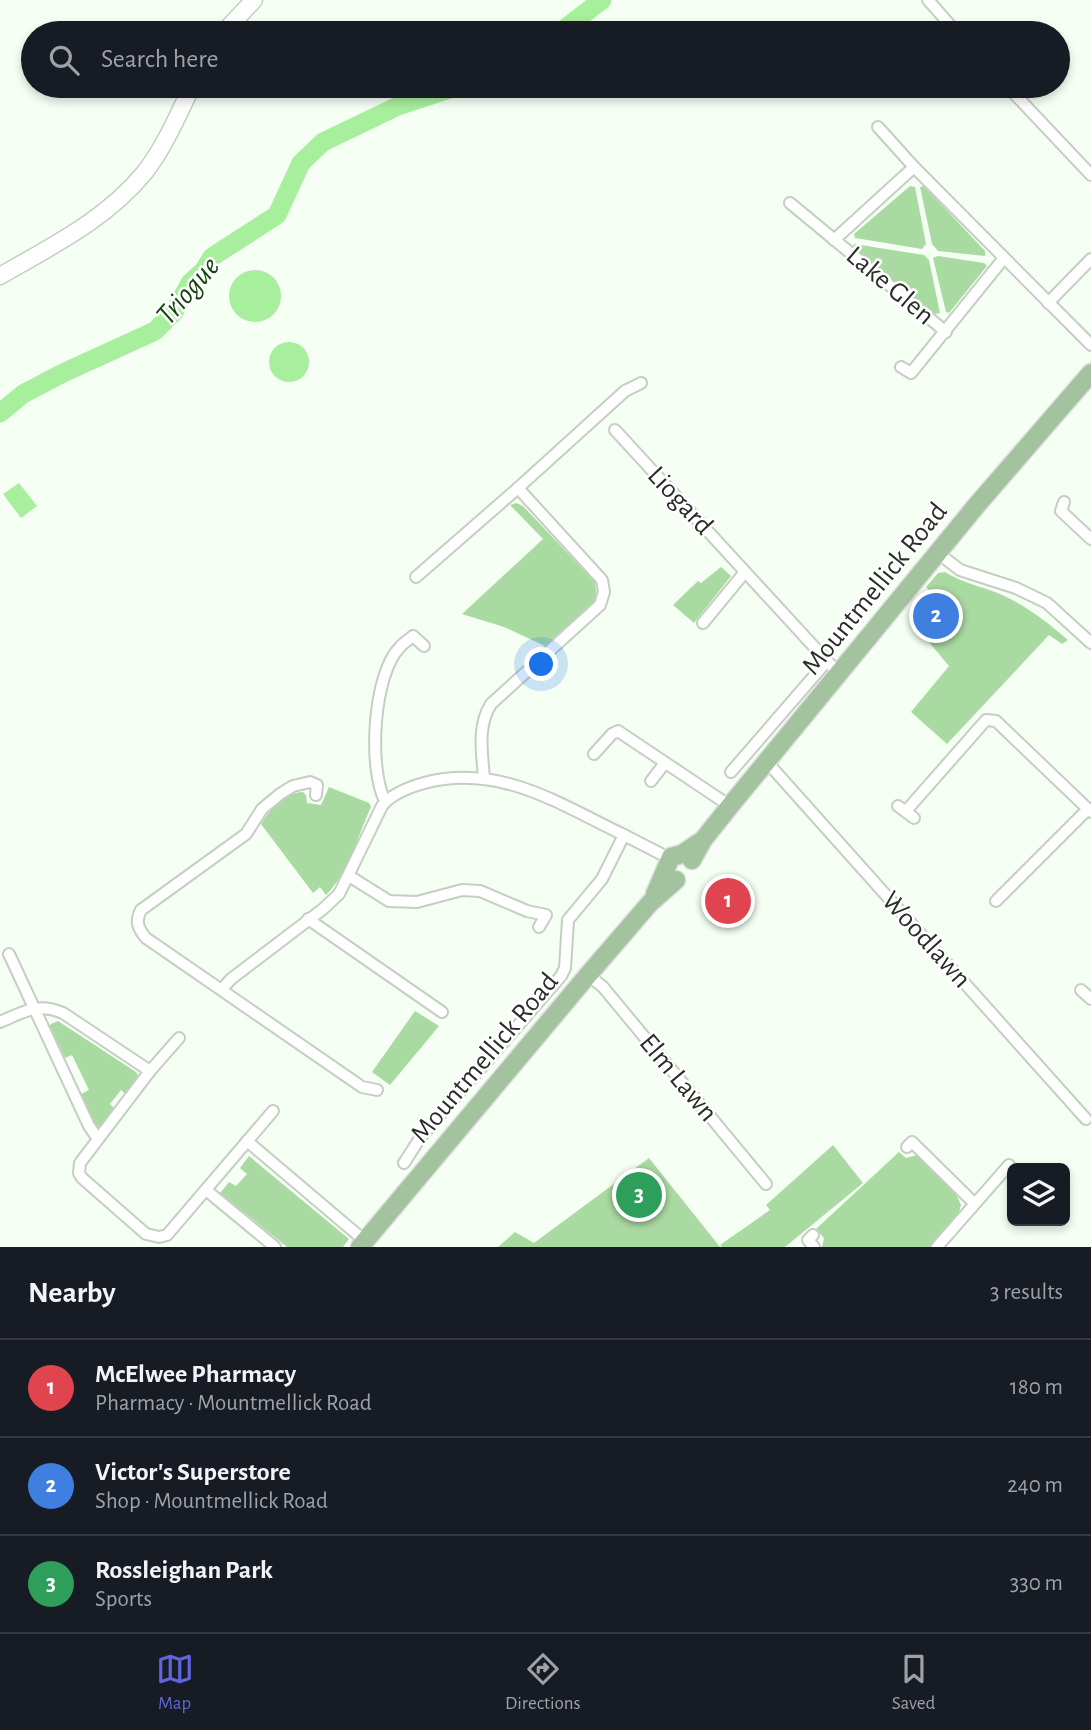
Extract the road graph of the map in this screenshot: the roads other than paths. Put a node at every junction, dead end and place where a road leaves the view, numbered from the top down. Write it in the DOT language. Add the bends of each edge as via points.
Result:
graph roads {
  1 [pos="254,0"];
  2 [pos="928,0"];
  3 [pos="234,21"];
  4 [pos="946,21"];
  5 [pos="186,98"];
  6 [pos="1018,98"];
  7 [pos="878,127"];
  8 [pos="914,167"];
  9 [pos="1091,175"];
  10 [pos="790,203"];
  11 [pos="834,240"];
  12 [pos="1004,258"];
  13 [pos="1091,259"];
  14 [pos="0,276"];
  15 [pos="1048,303"];
  16 [pos="946,332"];
  17 [pos="1091,345"];
  18 [pos="901,367"];
  19 [pos="1091,373"];
  20 [pos="640,383"];
  21 [pos="615,430"];
  22 [pos="518,488"];
  23 [pos="1065,502"];
  24 [pos="1091,539"];
  25 [pos="938,553"];
  26 [pos="745,572"];
  27 [pos="416,577"];
  28 [pos="703,623"];
  29 [pos="1091,643"];
  30 [pos="424,646"];
  31 [pos="833,668"];
  32 [pos="594,754"];
  33 [pos="767,762"];
  34 [pos="665,763"];
  35 [pos="731,772"];
  36 [pos="484,778"];
  37 [pos="651,781"];
  38 [pos="316,795"];
  39 [pos="385,802"];
  40 [pos="730,806"];
  41 [pos="1089,811"];
  42 [pos="906,812"];
  43 [pos="625,835"];
  44 [pos="677,865"];
  45 [pos="349,876"];
  46 [pos="995,901"];
  47 [pos="308,919"];
  48 [pos="539,927"];
  49 [pos="9,954"];
  50 [pos="588,975"];
  51 [pos="222,989"];
  52 [pos="34,1008"];
  53 [pos="442,1012"];
  54 [pos="0,1022"];
  55 [pos="179,1038"];
  56 [pos="150,1071"];
  57 [pos="377,1090"];
  58 [pos="273,1111"];
  59 [pos="1086,1119"];
  60 [pos="98,1139"];
  61 [pos="247,1141"];
  62 [pos="907,1147"];
  63 [pos="404,1163"];
  64 [pos="1007,1167"];
  65 [pos="766,1184"];
  66 [pos="206,1190"];
  67 [pos="974,1203"];
  68 [pos="813,1235"];
  69 [pos="363,1244"];
  70 [pos="275,1247"];
  71 [pos="814,1247"];
  72 [pos="937,1247"];
  1 -- 3 [label="street"];
  2 -- 4 [label="street"];
  5 -- 14 [label="street" via="163,144 125,194 70,235"];
  6 -- 9 [label="street"];
  7 -- 8 [label="street"];
  8 -- 11 [label="street, Lake Glen"];
  8 -- 12 [label="street"];
  10 -- 11 [label="street, Lake Glen"];
  11 -- 16 [label="street, Lake Glen"];
  12 -- 15 [label="street"];
  12 -- 16 [label="street, Lake Glen"];
  13 -- 15 [label="street"];
  15 -- 17 [label="street"];
  16 -- 18 [label="street, Lake Glen" via="911,373"];
  19 -- 25 [label="main road, Mountmellick Road"];
  20 -- 22 [label="street" via="625,391"];
  21 -- 26 [label="street, Liogard"];
  22 -- 27 [label="street"];
  22 -- 36 [label="street" via="602,580 604,592 600,605 484,714"];
  23 -- 24 [label="street" via="1061,511"];
  25 -- 29 [label="street" via="960,570 1047,603"];
  25 -- 31 [label="main road, Mountmellick Road"];
  26 -- 28 [label="street"];
  26 -- 31 [label="street, Liogard"];
  30 -- 39 [label="street" via="413,636 399,647 388,667 374,745 377,781"];
  31 -- 33 [label="main road, Mountmellick Road"];
  31 -- 35 [label="street"];
  32 -- 34 [label="street" via="618,731"];
  33 -- 40 [label="main road, Mountmellick Road"];
  33 -- 59 [label="street, Woodlawn"];
  34 -- 37 [label="street"];
  34 -- 40 [label="street"];
  36 -- 39 [label="street" via="445,778 406,789"];
  36 -- 43 [label="street" via="521,786"];
  38 -- 51 [label="street" via="317,785 310,782 280,794 262,808 246,834 138,916 139,930 146,938"];
  39 -- 45 [label="street"];
  40 -- 44 [label="main road, Mountmellick Road"];
  41 -- 42 [label="street" via="996,721 986,720"];
  41 -- 46 [label="street"];
  43 -- 44 [label="street"];
  43 -- 63 [label="street" via="602,879 568,920 561,976"];
  44 -- 50 [label="main road, Mountmellick Road"];
  45 -- 47 [label="street" via="339,894"];
  45 -- 48 [label="street" via="389,901 417,902 462,890 490,893 546,915"];
  47 -- 51 [label="street"];
  47 -- 53 [label="street"];
  49 -- 52 [label="street"];
  50 -- 65 [label="street, Elm Lawn" via="603,987"];
  50 -- 69 [label="main road, Mountmellick Road"];
  51 -- 57 [label="street" via="362,1087"];
  52 -- 54 [label="street"];
  52 -- 56 [label="street" via="49,1007 63,1013"];
  52 -- 60 [label="street"];
  55 -- 56 [label="street"];
  56 -- 60 [label="street"];
  58 -- 61 [label="street"];
  60 -- 66 [label="street" via="80,1163 82,1178 146,1234 166,1235"];
  61 -- 66 [label="street"];
  61 -- 69 [label="street"];
  62 -- 67 [label="street" via="912,1142"];
  64 -- 67 [label="street"];
  66 -- 70 [label="street"];
  67 -- 72 [label="street"];
  68 -- 71 [label="street" via="808,1240"];
}
